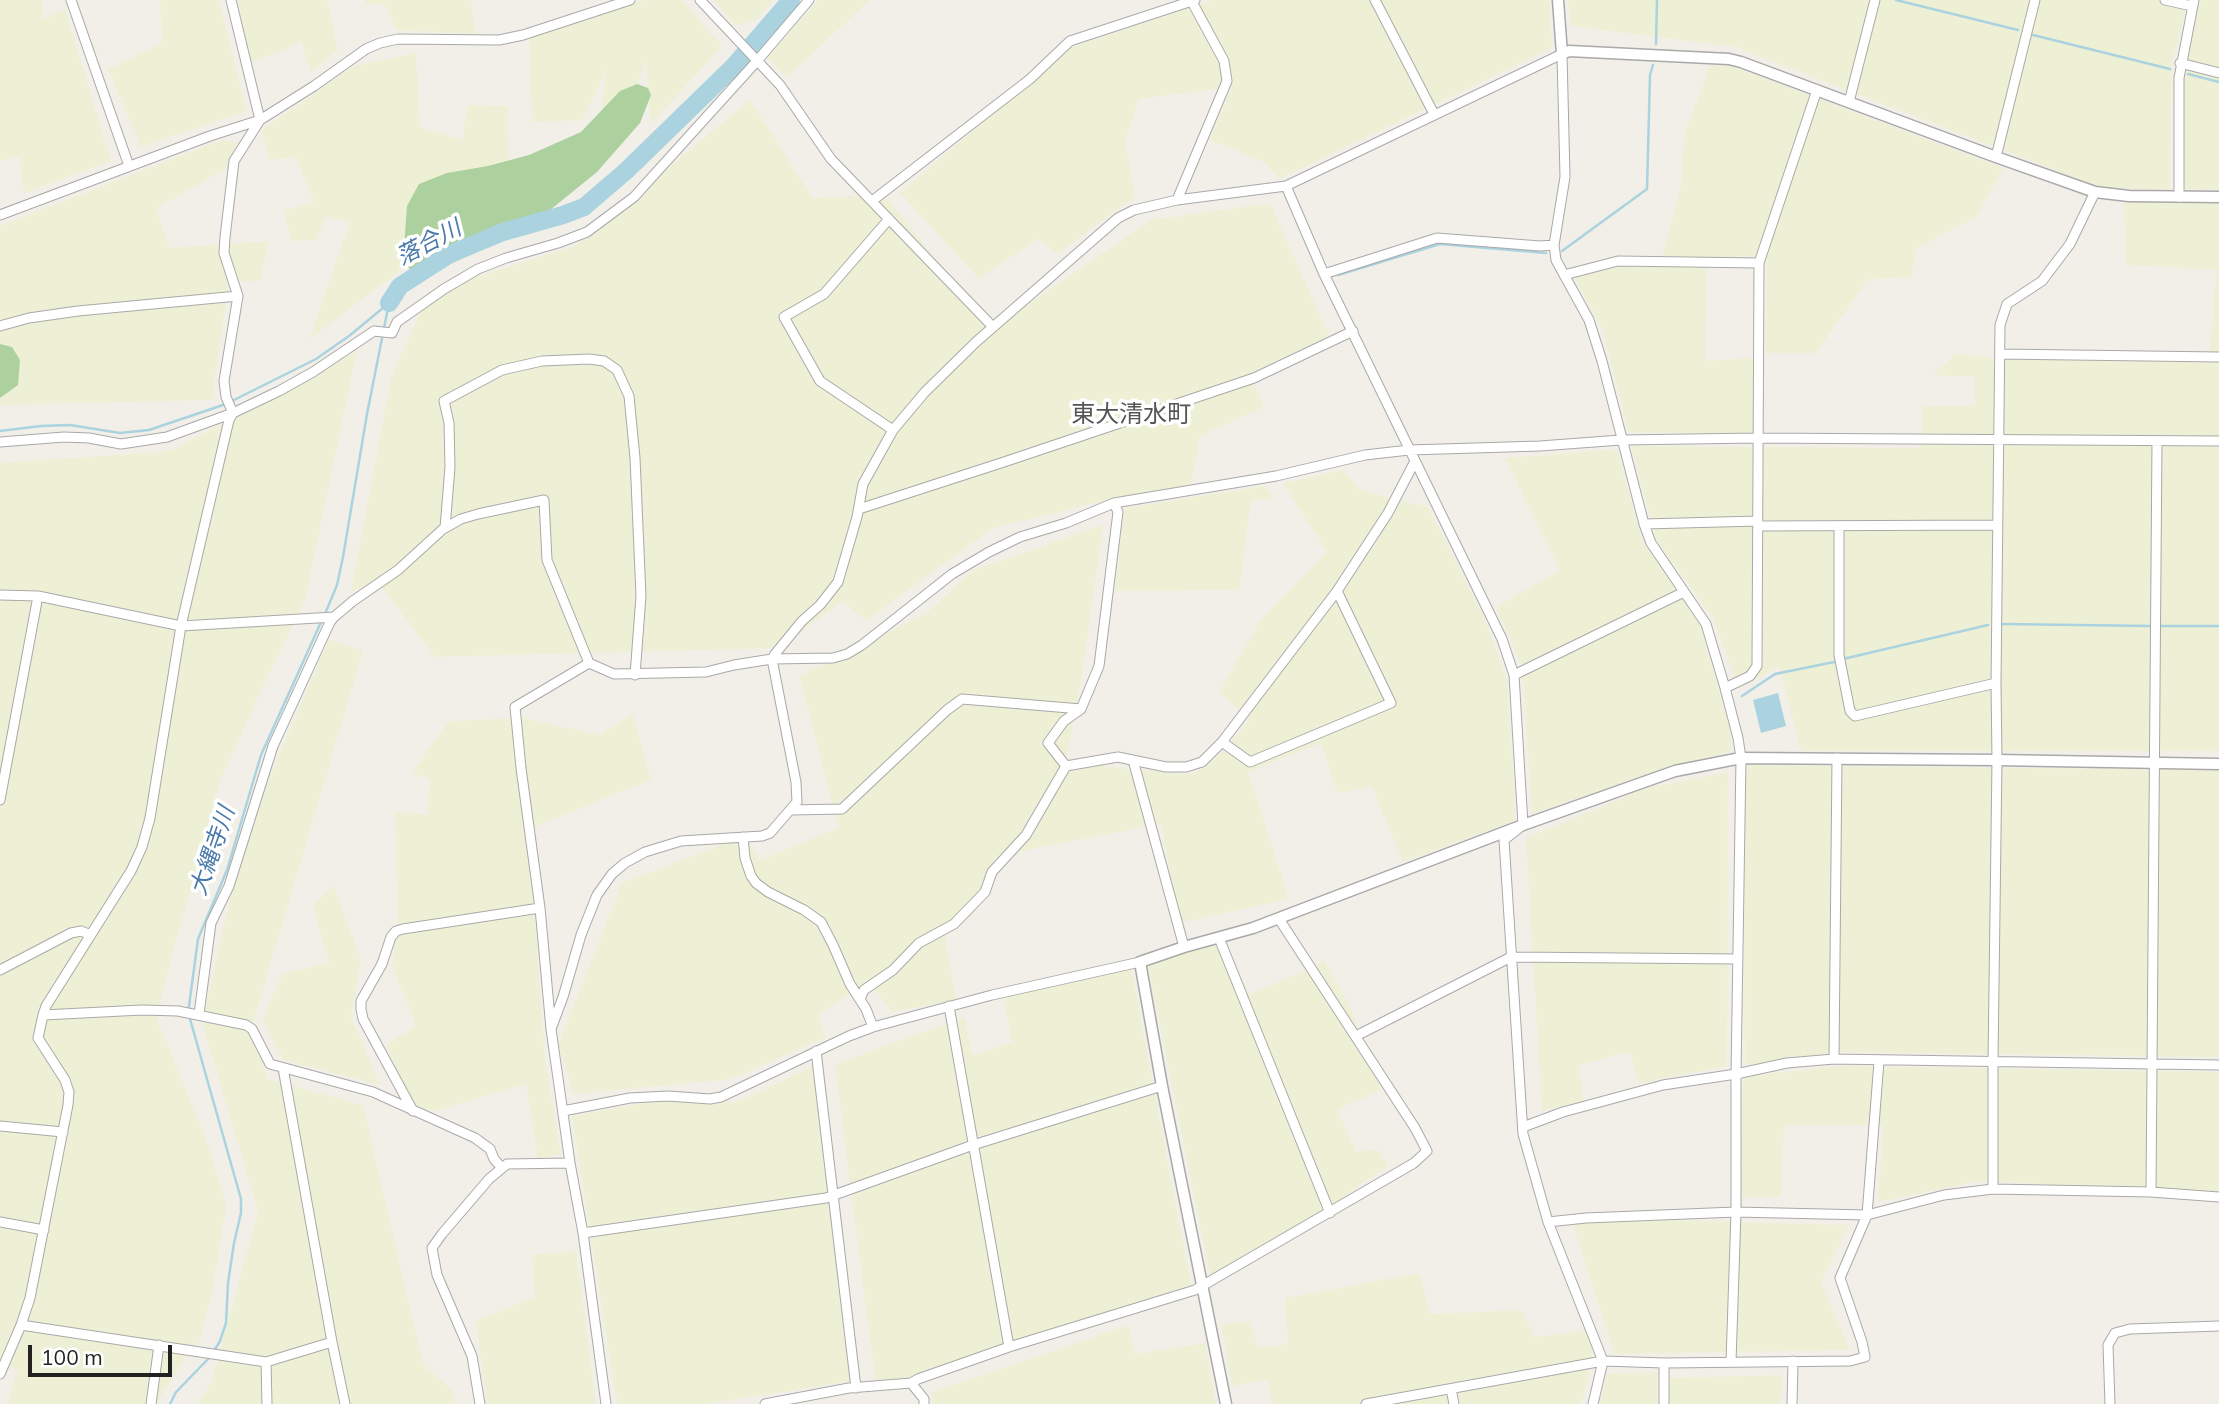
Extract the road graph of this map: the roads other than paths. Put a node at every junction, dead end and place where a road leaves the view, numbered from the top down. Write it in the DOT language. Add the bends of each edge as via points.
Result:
graph roads {
  1 [pos="71,0"];
  2 [pos="231,0"];
  3 [pos="630,0"];
  4 [pos="700,0"];
  5 [pos="810,0"];
  6 [pos="1193,0"];
  7 [pos="1375,0"];
  8 [pos="1559,0"];
  9 [pos="1875,0"];
  10 [pos="2035,0"];
  11 [pos="2165,0"];
  12 [pos="2193,3"];
  13 [pos="1562,54"];
  14 [pos="756,60"];
  15 [pos="2180,63"];
  16 [pos="2219,73"];
  17 [pos="1817,90"];
  18 [pos="1849,102"];
  19 [pos="1434,114"];
  20 [pos="260,120"];
  21 [pos="1996,157"];
  22 [pos="129,166"];
  23 [pos="1286,186"];
  24 [pos="2095,192"];
  25 [pos="2179,197"];
  26 [pos="2219,197"];
  27 [pos="1177,200"];
  28 [pos="872,201"];
  29 [pos="0,215"];
  30 [pos="889,219"];
  31 [pos="1554,245"];
  32 [pos="1759,262"];
  33 [pos="1324,274"];
  34 [pos="1564,275"];
  35 [pos="238,296"];
  36 [pos="0,326"];
  37 [pos="993,327"];
  38 [pos="1353,331"];
  39 [pos="2000,354"];
  40 [pos="2219,357"];
  41 [pos="233,412"];
  42 [pos="893,430"];
  43 [pos="1757,438"];
  44 [pos="1621,440"];
  45 [pos="1999,440"];
  46 [pos="2157,441"];
  47 [pos="0,442"];
  48 [pos="2219,442"];
  49 [pos="1409,450"];
  50 [pos="1415,461"];
  51 [pos="1114,503"];
  52 [pos="859,509"];
  53 [pos="1644,524"];
  54 [pos="1758,524"];
  55 [pos="1997,525"];
  56 [pos="1839,527"];
  57 [pos="445,528"];
  58 [pos="1337,591"];
  59 [pos="1684,592"];
  60 [pos="0,595"];
  61 [pos="38,596"];
  62 [pos="331,617"];
  63 [pos="181,626"];
  64 [pos="772,659"];
  65 [pos="589,663"];
  66 [pos="635,675"];
  67 [pos="1514,676"];
  68 [pos="1996,683"];
  69 [pos="1725,688"];
  70 [pos="1082,709"];
  71 [pos="1222,742"];
  72 [pos="1741,758"];
  73 [pos="1837,758"];
  74 [pos="1133,760"];
  75 [pos="1997,760"];
  76 [pos="2155,763"];
  77 [pos="2219,764"];
  78 [pos="1066,766"];
  79 [pos="0,800"];
  80 [pos="791,810"];
  81 [pos="1523,825"];
  82 [pos="743,837"];
  83 [pos="540,908"];
  84 [pos="1279,919"];
  85 [pos="91,935"];
  86 [pos="1219,938"];
  87 [pos="1184,947"];
  88 [pos="1511,957"];
  89 [pos="1738,959"];
  90 [pos="1140,962"];
  91 [pos="0,970"];
  92 [pos="860,999"];
  93 [pos="949,1006"];
  94 [pos="193,1013"];
  95 [pos="43,1015"];
  96 [pos="873,1027"];
  97 [pos="551,1028"];
  98 [pos="1356,1036"];
  99 [pos="816,1051"];
  100 [pos="1833,1059"];
  101 [pos="1879,1061"];
  102 [pos="1993,1062"];
  103 [pos="2153,1064"];
  104 [pos="2219,1065"];
  105 [pos="283,1068"];
  106 [pos="1736,1074"];
  107 [pos="1162,1086"];
  108 [pos="413,1111"];
  109 [pos="563,1111"];
  110 [pos="0,1126"];
  111 [pos="1523,1127"];
  112 [pos="62,1132"];
  113 [pos="972,1145"];
  114 [pos="570,1163"];
  115 [pos="502,1168"];
  116 [pos="1993,1189"];
  117 [pos="2151,1192"];
  118 [pos="835,1194"];
  119 [pos="2219,1197"];
  120 [pos="1736,1212"];
  121 [pos="1330,1213"];
  122 [pos="1867,1215"];
  123 [pos="0,1222"];
  124 [pos="1548,1222"];
  125 [pos="44,1230"];
  126 [pos="583,1233"];
  127 [pos="1202,1287"];
  128 [pos="21,1325"];
  129 [pos="2219,1326"];
  130 [pos="332,1342"];
  131 [pos="159,1345"];
  132 [pos="1009,1347"];
  133 [pos="1603,1361"];
  134 [pos="266,1362"];
  135 [pos="1731,1362"];
  136 [pos="1793,1362"];
  137 [pos="1664,1363"];
  138 [pos="0,1374"];
  139 [pos="911,1383"];
  140 [pos="856,1388"];
  141 [pos="1451,1389"];
  142 [pos="150,1404"];
  143 [pos="267,1404"];
  144 [pos="345,1404"];
  145 [pos="480,1404"];
  146 [pos="606,1404"];
  147 [pos="765,1404"];
  148 [pos="924,1404"];
  149 [pos="1226,1404"];
  150 [pos="1366,1404"];
  151 [pos="1454,1404"];
  152 [pos="1593,1404"];
  153 [pos="1664,1404"];
  154 [pos="1792,1404"];
  155 [pos="2109,1404"];
  1 -- 22 [label="street"];
  2 -- 20 [label="street"];
  3 -- 20 [label="street" via="523,36 380,43"];
  4 -- 14 [label="street"];
  5 -- 14 [label="street"];
  6 -- 27 [label="street" via="1224,61 1227,81"];
  6 -- 28 [label="street" via="1070,41 1020,86"];
  7 -- 19 [label="street"];
  8 -- 13 [label="street"];
  9 -- 18 [label="street"];
  10 -- 21 [label="street"];
  11 -- 12 [label="street"];
  12 -- 15 [label="street"];
  13 -- 17 [label="street" via="1729,59"];
  13 -- 19 [label="street"];
  13 -- 31 [label="street" via="1565,177"];
  14 -- 28 [label="street" via="780,85 831,159"];
  14 -- 41 [label="street" via="634,197 587,232 478,269 397,322 392,333 377,330 313,372"];
  15 -- 16 [label="street"];
  15 -- 25 [label="street"];
  17 -- 18 [label="street"];
  17 -- 32 [label="street"];
  18 -- 21 [label="street"];
  19 -- 23 [label="street"];
  20 -- 22 [label="street"];
  20 -- 35 [label="street" via="234,161 224,253"];
  21 -- 24 [label="street"];
  22 -- 29 [label="street"];
  23 -- 27 [label="street"];
  23 -- 33 [label="street"];
  24 -- 25 [label="street"];
  24 -- 39 [label="street" via="2070,244 2042,281 2007,304 2000,325"];
  25 -- 26 [label="street"];
  27 -- 37 [label="street" via="1118,218"];
  28 -- 30 [label="street"];
  30 -- 37 [label="street"];
  30 -- 42 [label="street" via="824,294 783,317 820,381"];
  31 -- 33 [label="street" via="1437,238"];
  31 -- 34 [label="street"];
  32 -- 34 [label="street" via="1618,261"];
  32 -- 43 [label="street"];
  33 -- 38 [label="street"];
  34 -- 44 [label="street" via="1589,320"];
  35 -- 36 [label="street" via="78,311"];
  35 -- 41 [label="street" via="223,381"];
  37 -- 42 [label="street"];
  38 -- 49 [label="street"];
  38 -- 52 [label="street" via="1254,378"];
  39 -- 40 [label="street"];
  39 -- 45 [label="street"];
  41 -- 47 [label="street" via="150,441 121,444 64,437"];
  41 -- 63 [label="street"];
  42 -- 52 [label="street" via="863,484"];
  43 -- 44 [label="street"];
  43 -- 45 [label="street"];
  43 -- 54 [label="street"];
  44 -- 49 [label="street"];
  44 -- 53 [label="street"];
  45 -- 46 [label="street"];
  45 -- 55 [label="street"];
  46 -- 48 [label="street"];
  46 -- 76 [label="street"];
  49 -- 50 [label="street"];
  49 -- 51 [label="street"];
  50 -- 58 [label="street" via="1388,513"];
  50 -- 67 [label="street" via="1502,639"];
  51 -- 64 [label="street" via="989,552 952,574 846,654"];
  51 -- 70 [label="street" via="1118,512 1099,666"];
  52 -- 64 [label="street" via="834,589"];
  53 -- 54 [label="street"];
  53 -- 59 [label="street" via="1651,543"];
  54 -- 56 [label="street"];
  54 -- 69 [label="street" via="1757,666 1750,676"];
  55 -- 56 [label="street"];
  55 -- 68 [label="street"];
  56 -- 68 [label="street" via="1839,655 1850,712 1855,716"];
  57 -- 62 [label="street" via="398,570"];
  57 -- 65 [label="street" via="478,514 544,500 547,560"];
  57 -- 66 [label="street" via="450,467 444,401 502,370 541,361 597,360 617,370 629,396 635,458 640,630"];
  58 -- 71 [label="street"];
  58 -- 71 [label="street" via="1391,703 1250,762"];
  59 -- 67 [label="street"];
  59 -- 69 [label="street" via="1706,624"];
  60 -- 61 [label="street"];
  61 -- 63 [label="street"];
  61 -- 79 [label="street"];
  62 -- 63 [label="street"];
  62 -- 94 [label="street" via="273,746 229,886 211,923"];
  63 -- 85 [label="street" via="145,837 131,871"];
  64 -- 66 [label="street" via="706,672"];
  64 -- 80 [label="street" via="796,782 797,802"];
  65 -- 66 [label="street" via="614,674"];
  65 -- 83 [label="street" via="516,707"];
  67 -- 81 [label="street"];
  68 -- 75 [label="street"];
  69 -- 72 [label="street"];
  70 -- 78 [label="street" via="1064,721 1048,743"];
  70 -- 80 [label="street" via="962,699 842,809"];
  71 -- 74 [label="street" via="1202,762 1186,767"];
  72 -- 73 [label="street"];
  72 -- 81 [label="street" via="1675,771"];
  72 -- 89 [label="street"];
  73 -- 75 [label="street"];
  73 -- 100 [label="street"];
  74 -- 78 [label="street" via="1118,757"];
  74 -- 87 [label="street"];
  75 -- 76 [label="street"];
  75 -- 102 [label="street"];
  76 -- 77 [label="street"];
  76 -- 103 [label="street"];
  78 -- 92 [label="street" via="1026,835 992,872 985,892 954,924 919,943 893,970 864,990"];
  80 -- 82 [label="street" via="770,833"];
  81 -- 84 [label="street"];
  81 -- 88 [label="street" via="1504,839"];
  82 -- 92 [label="street" via="745,858 756,883 821,922"];
  82 -- 97 [label="street" via="681,841 645,852 612,874 597,895"];
  83 -- 97 [label="street"];
  83 -- 108 [label="street" via="403,929 391,937 361,1009"];
  84 -- 86 [label="street"];
  84 -- 98 [label="street"];
  85 -- 91 [label="street" via="71,933"];
  85 -- 95 [label="street"];
  86 -- 87 [label="street"];
  86 -- 121 [label="street"];
  87 -- 90 [label="street"];
  88 -- 89 [label="street"];
  88 -- 98 [label="street"];
  88 -- 111 [label="street"];
  89 -- 106 [label="street"];
  90 -- 93 [label="street"];
  90 -- 107 [label="street"];
  92 -- 96 [label="street"];
  93 -- 96 [label="street"];
  93 -- 113 [label="street"];
  94 -- 95 [label="street" via="142,1010"];
  94 -- 105 [label="street" via="246,1025 270,1064"];
  95 -- 112 [label="street" via="38,1038 69,1092"];
  96 -- 99 [label="street"];
  97 -- 109 [label="street"];
  98 -- 121 [label="street" via="1427,1151"];
  99 -- 109 [label="street" via="721,1097 630,1097"];
  99 -- 118 [label="street"];
  100 -- 101 [label="street"];
  100 -- 106 [label="street"];
  101 -- 102 [label="street"];
  101 -- 122 [label="street"];
  102 -- 103 [label="street"];
  102 -- 116 [label="street"];
  103 -- 104 [label="street"];
  103 -- 117 [label="street"];
  105 -- 108 [label="street" via="373,1092"];
  105 -- 130 [label="street"];
  106 -- 111 [label="street" via="1663,1085"];
  106 -- 120 [label="street"];
  107 -- 113 [label="street"];
  107 -- 127 [label="street"];
  108 -- 115 [label="street" via="475,1138 490,1149"];
  109 -- 114 [label="street"];
  110 -- 112 [label="street"];
  111 -- 124 [label="street"];
  112 -- 125 [label="street"];
  113 -- 118 [label="street"];
  113 -- 132 [label="street"];
  114 -- 115 [label="street" via="508,1164"];
  114 -- 126 [label="street"];
  115 -- 145 [label="street" via="432,1248 437,1275 472,1356"];
  116 -- 117 [label="street"];
  116 -- 122 [label="street" via="1944,1195"];
  117 -- 119 [label="street"];
  118 -- 126 [label="street"];
  118 -- 140 [label="street"];
  120 -- 122 [label="street"];
  120 -- 124 [label="street"];
  120 -- 135 [label="street"];
  121 -- 127 [label="street"];
  122 -- 136 [label="street" via="1840,1278 1865,1357"];
  123 -- 125 [label="street"];
  124 -- 133 [label="street"];
  125 -- 128 [label="street"];
  126 -- 146 [label="street"];
  127 -- 132 [label="street"];
  127 -- 149 [label="street"];
  128 -- 131 [label="street"];
  128 -- 138 [label="street"];
  129 -- 155 [label="street" via="2115,1333 2108,1345"];
  130 -- 134 [label="street"];
  130 -- 144 [label="street"];
  131 -- 134 [label="street"];
  131 -- 142 [label="street"];
  132 -- 139 [label="street"];
  133 -- 137 [label="street"];
  133 -- 141 [label="street"];
  133 -- 152 [label="street"];
  134 -- 143 [label="street"];
  135 -- 136 [label="street"];
  135 -- 137 [label="street"];
  136 -- 154 [label="street"];
  137 -- 153 [label="street"];
  139 -- 140 [label="street"];
  139 -- 148 [label="street"];
  140 -- 147 [label="street"];
  141 -- 150 [label="street"];
  141 -- 151 [label="street"];
}
